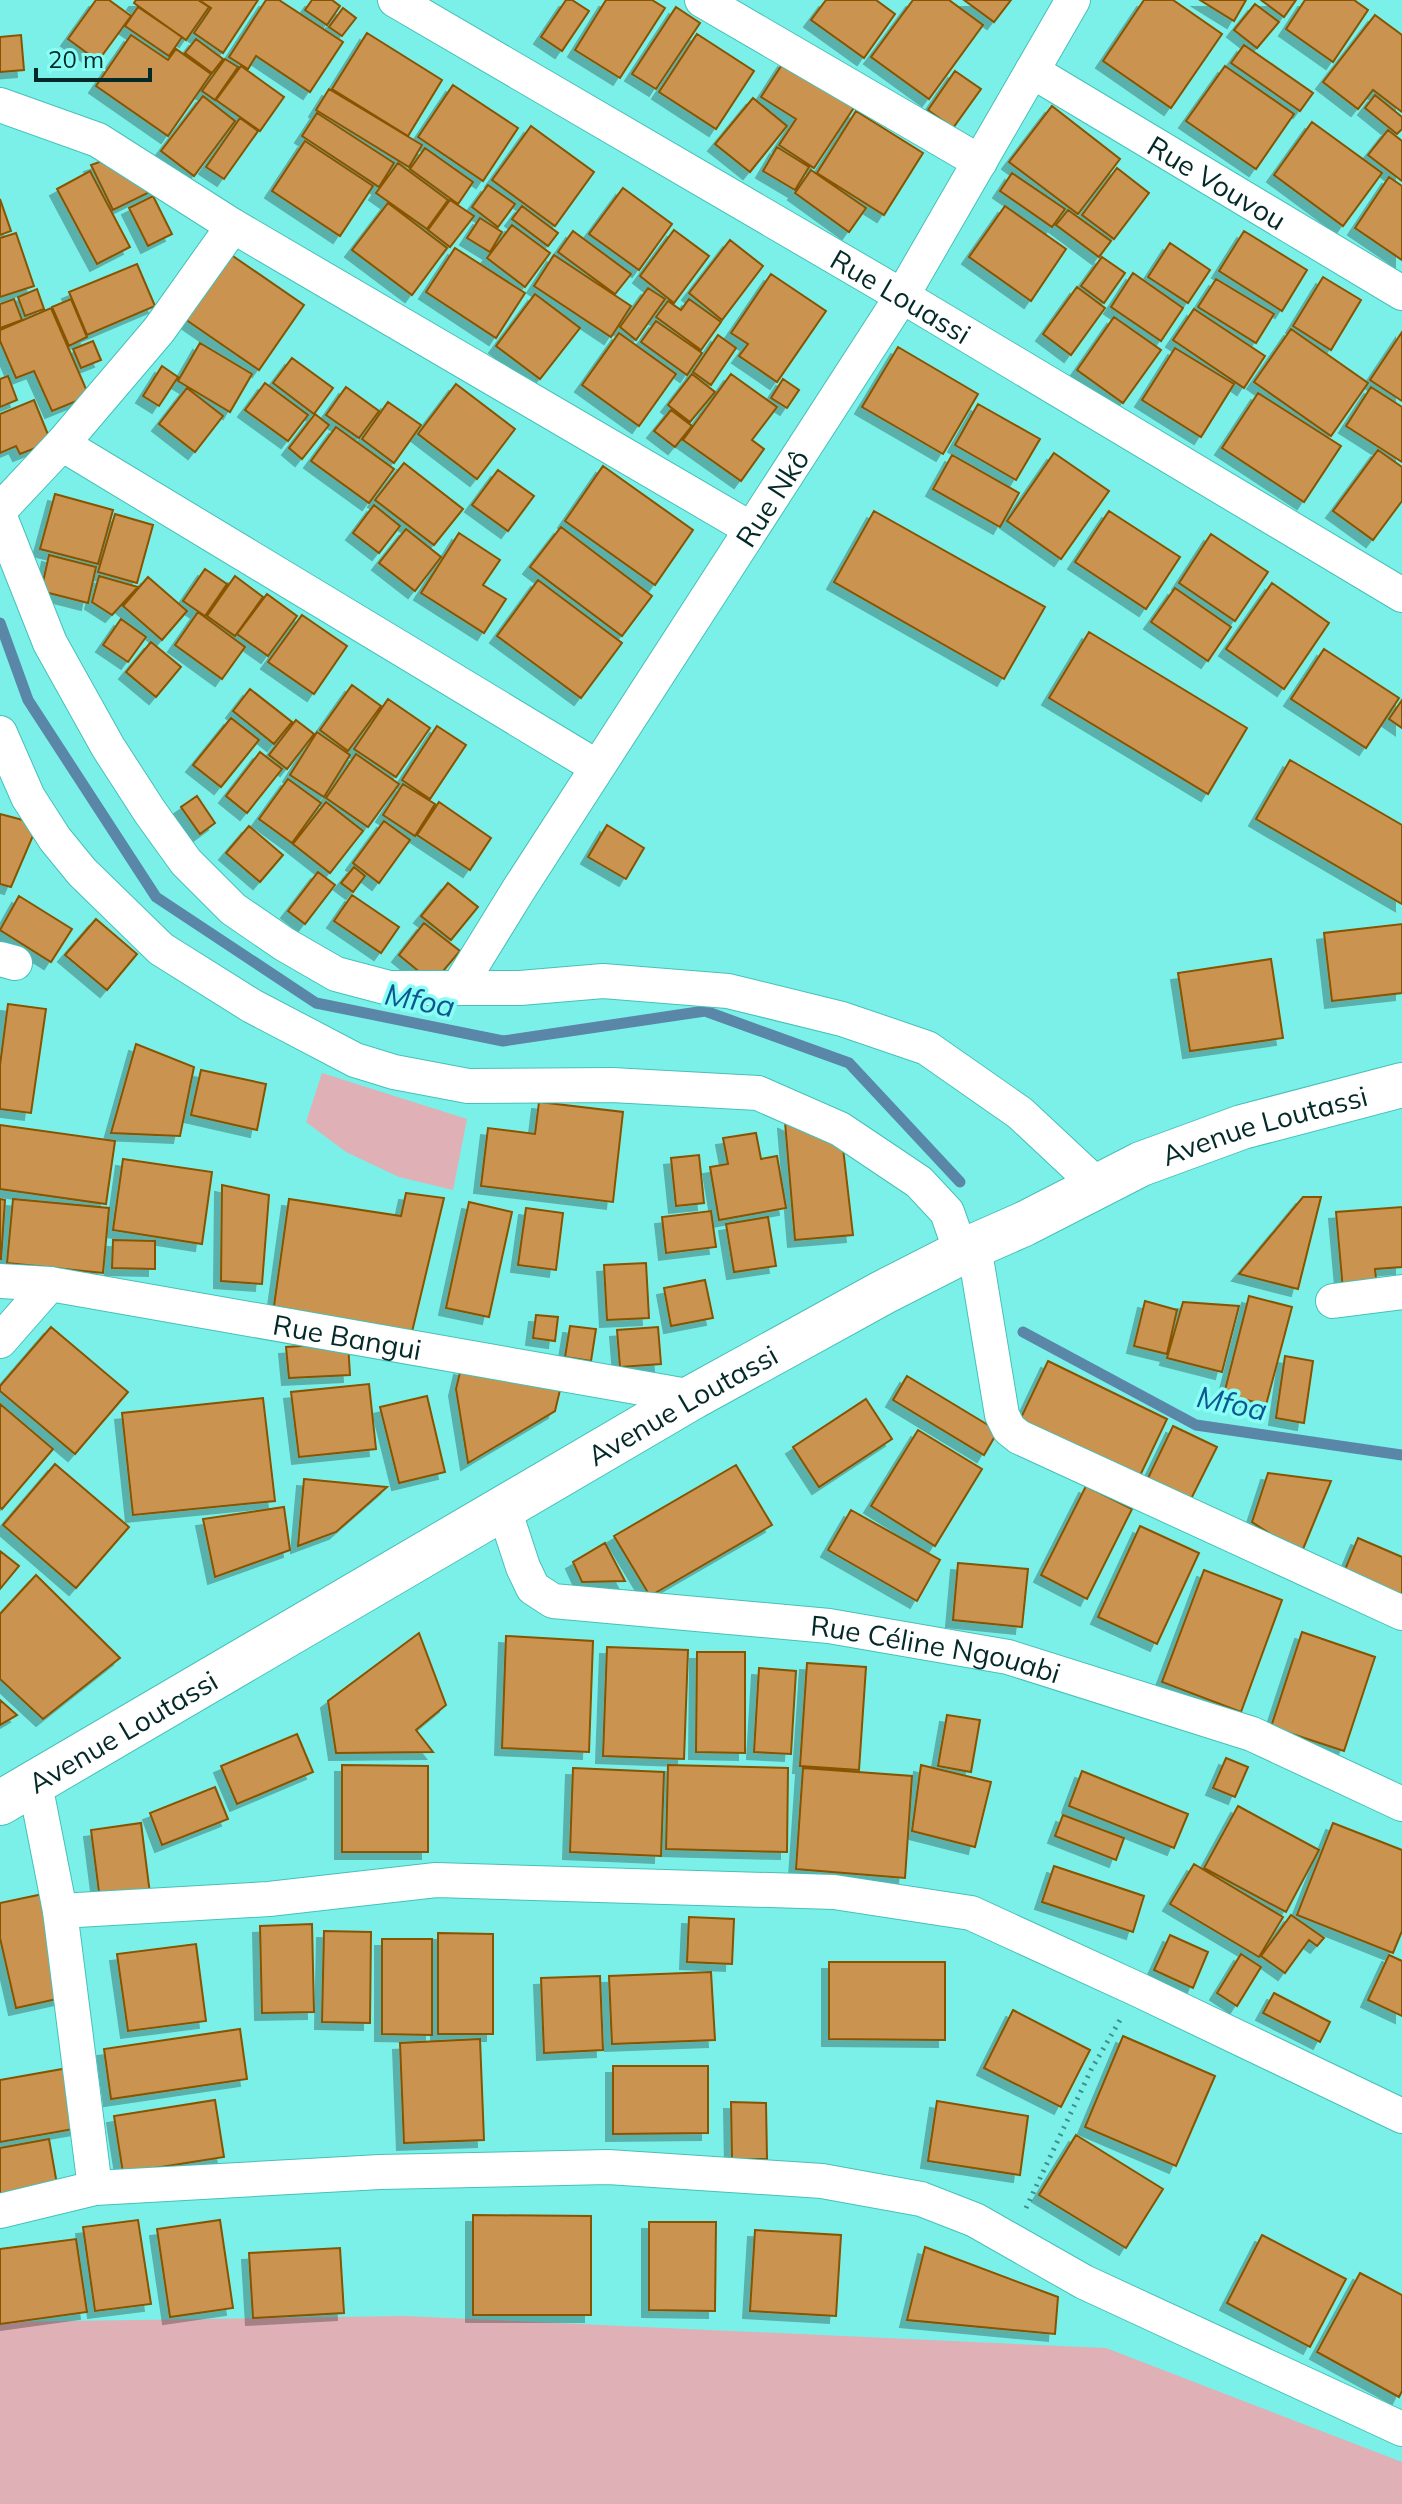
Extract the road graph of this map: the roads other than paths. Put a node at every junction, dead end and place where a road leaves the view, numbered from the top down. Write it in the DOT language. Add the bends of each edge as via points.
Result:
graph roads {
  1 [pos="395,0"];
  2 [pos="702,0"];
  3 [pos="1073,0"];
  4 [pos="1032,71"];
  5 [pos="0,105"];
  6 [pos="980,162"];
  7 [pos="233,226"];
  8 [pos="1402,293"];
  9 [pos="902,296"];
  10 [pos="62,444"];
  11 [pos="0,510"];
  12 [pos="0,517"];
  13 [pos="751,529"];
  14 [pos="1402,595"];
  15 [pos="0,733"];
  16 [pos="597,767"];
  17 [pos="14,794"];
  18 [pos="458,988"];
  19 [pos="1402,1085"];
  20 [pos="1097,1185"];
  21 [pos="967,1249"];
  22 [pos="0,1281"];
  23 [pos="50,1284"];
  24 [pos="1402,1292"];
  25 [pos="1333,1301"];
  26 [pos="0,1341"];
  27 [pos="693,1397"];
  28 [pos="504,1509"];
  29 [pos="1402,1613"];
  30 [pos="18,1794"];
  31 [pos="1402,1804"];
  32 [pos="60,1911"];
  33 [pos="1402,2116"];
  34 [pos="95,2188"];
  35 [pos="0,2211"];
  36 [pos="1402,2429"];
  1 -- 9 [label="street, Rue Louassi"];
  2 -- 6 [label="street"];
  3 -- 4 [label="street, Rue Nkô"];
  4 -- 6 [label="street, Rue Nkô"];
  4 -- 8 [label="street, Rue Vouvou"];
  5 -- 7 [label="street" via="98,140"];
  6 -- 9 [label="street, Rue Nkô"];
  7 -- 10 [label="street" via="159,330"];
  7 -- 13 [label="street"];
  9 -- 13 [label="street, Rue Nkô"];
  9 -- 14 [label="street, Rue Louassi"];
  10 -- 11 [label="street"];
  10 -- 16 [label="street"];
  12 -- 18 [label="street" via="50,643 108,747 186,862 233,909 336,974 389,988"];
  13 -- 16 [label="street, Rue Nkô"];
  15 -- 17 [label="street"];
  16 -- 18 [label="street, Rue Nkô"];
  17 -- 21 [label="street" via="82,872 161,949 252,1006 355,1060 468,1086 612,1085 758,1093 840,1129 919,1182 947,1212"];
  18 -- 20 [label="street" via="603,981 681,987 728,991 842,1019 927,1048 1020,1113"];
  19 -- 20 [label="main road, Avenue Loutassi" via="1242,1127"];
  20 -- 21 [label="main road, Avenue Loutassi"];
  21 -- 27 [label="main road, Avenue Loutassi"];
  21 -- 29 [label="street" via="1009,1429"];
  22 -- 23 [label="street, Rue Bangui"];
  23 -- 26 [label="street"];
  23 -- 27 [label="street, Rue Bangui"];
  24 -- 25 [label="street"];
  27 -- 28 [label="main road, Avenue Loutassi"];
  28 -- 30 [label="main road, Avenue Loutassi"];
  28 -- 31 [label="street, Rue Céline Ngouabi" via="533,1588 553,1601 829,1626 1008,1657 1252,1734"];
  30 -- 32 [label="street"];
  32 -- 33 [label="street" via="269,1899 436,1880 834,1892 971,1913"];
  32 -- 34 [label="street"];
  34 -- 35 [label="street"];
  34 -- 36 [label="street" via="380,2172 608,2167 822,2181 921,2199 975,2220 1084,2282"];
}
